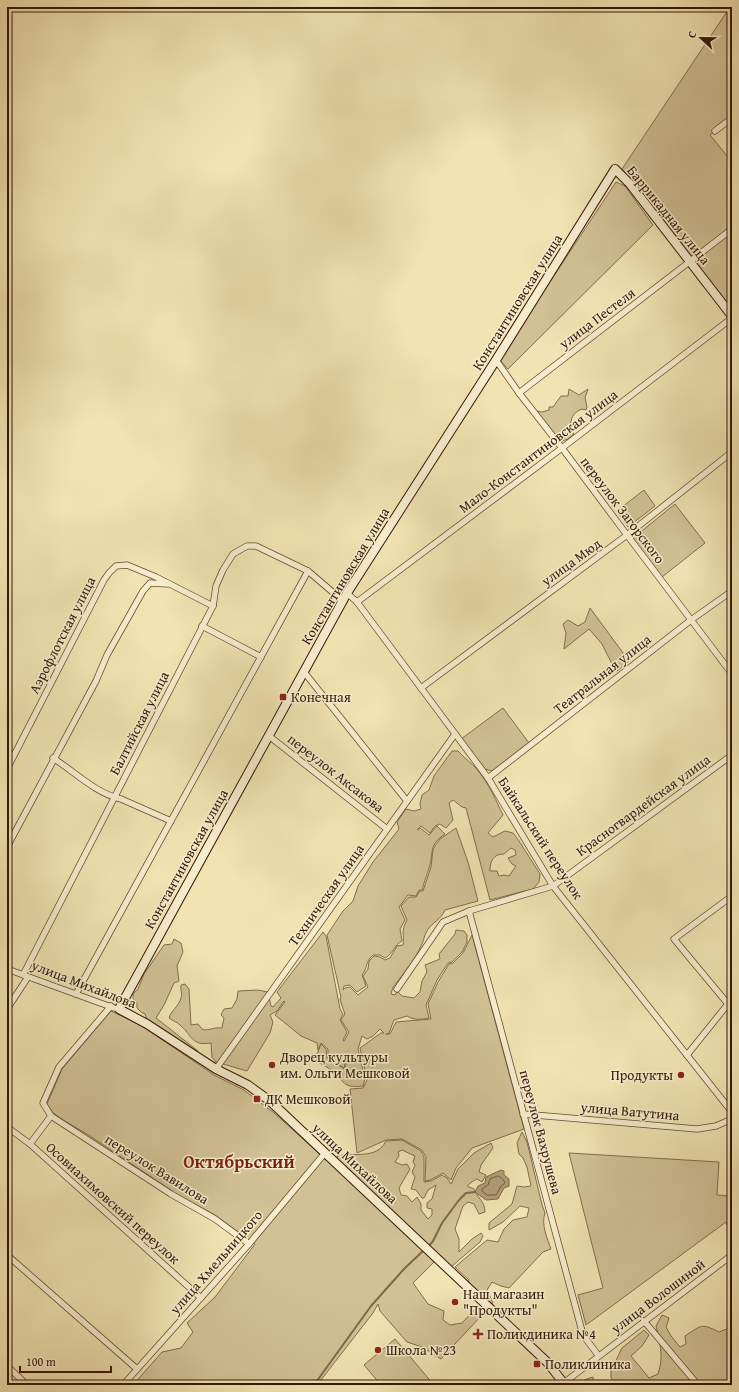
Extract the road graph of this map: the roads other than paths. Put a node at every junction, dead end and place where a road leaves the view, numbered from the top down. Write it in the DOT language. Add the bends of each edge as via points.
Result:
graph roads {
  1 [pos="732,118"];
  2 [pos="715,131"];
  3 [pos="615,169"];
  4 [pos="732,229"];
  5 [pos="691,262"];
  6 [pos="732,317"];
  7 [pos="496,360"];
  8 [pos="519,393"];
  9 [pos="562,448"];
  10 [pos="732,452"];
  11 [pos="627,536"];
  12 [pos="308,571"];
  13 [pos="170,585"];
  14 [pos="732,591"];
  15 [pos="347,593"];
  16 [pos="343,601"];
  17 [pos="357,602"];
  18 [pos="213,606"];
  19 [pos="691,620"];
  20 [pos="202,626"];
  21 [pos="261,657"];
  22 [pos="304,672"];
  23 [pos="732,674"];
  24 [pos="421,688"];
  25 [pos="456,734"];
  26 [pos="269,736"];
  27 [pos="732,755"];
  28 [pos="53,758"];
  29 [pos="7,769"];
  30 [pos="488,778"];
  31 [pos="114,797"];
  32 [pos="407,801"];
  33 [pos="171,821"];
  34 [pos="387,829"];
  35 [pos="7,847"];
  36 [pos="553,886"];
  37 [pos="732,896"];
  38 [pos="469,912"];
  39 [pos="7,969"];
  40 [pos="25,976"];
  41 [pos="397,989"];
  42 [pos="76,994"];
  43 [pos="732,999"];
  44 [pos="728,1004"];
  45 [pos="115,1008"];
  46 [pos="7,1009"];
  47 [pos="687,1055"];
  48 [pos="216,1069"];
  49 [pos="732,1112"];
  50 [pos="523,1114"];
  51 [pos="51,1116"];
  52 [pos="732,1119"];
  53 [pos="7,1127"];
  54 [pos="30,1144"];
  55 [pos="325,1153"];
  56 [pos="249,1244"];
  57 [pos="7,1255"];
  58 [pos="732,1255"];
  59 [pos="201,1298"];
  60 [pos="644,1321"];
  61 [pos="598,1355"];
  62 [pos="7,1366"];
  63 [pos="137,1369"];
  64 [pos="563,1384"];
  65 [pos="27,1385"];
  66 [pos="123,1385"];
  67 [pos="698,1385"];
  1 -- 2 [label="street"];
  3 -- 5 [label="street, Баррикадная улица" via="630,184"];
  3 -- 7 [label="street, Константиновская улица"];
  4 -- 5 [label="street, улица Пестеля"];
  5 -- 6 [label="street, Баррикадная улица"];
  5 -- 8 [label="street, улица Пестеля"];
  6 -- 9 [label="street, Мало-Константиновская улица"];
  7 -- 8 [label="street, переулок Загорского"];
  7 -- 15 [label="street, Константиновская улица"];
  8 -- 9 [label="street, переулок Загорского"];
  9 -- 11 [label="street, переулок Загорского"];
  9 -- 17 [label="street, Мало-Константиновская улица"];
  10 -- 11 [label="street, улица Мюд"];
  11 -- 19 [label="street, переулок Загорского"];
  11 -- 24 [label="street, улица Мюд"];
  12 -- 16 [label="street, Балтийская улица"];
  12 -- 18 [label="street, Балтийская улица" via="256,546 247,546 233,554 223,570 216,586"];
  12 -- 21 [label="street"];
  13 -- 18 [label="street, Аэрофлотская улица"];
  13 -- 28 [label="street" via="150,583 143,591"];
  13 -- 29 [label="street, Аэрофлотская улица" via="127,565 116,566 109,573"];
  14 -- 19 [label="street, Театральная улица"];
  15 -- 16 [label="street, Константиновская улица"];
  15 -- 17 [label="street, Байкальский переулок"];
  16 -- 22 [label="street, Константиновская улица"];
  17 -- 24 [label="street, Байкальский переулок"];
  18 -- 20 [label="street, Балтийская улица"];
  19 -- 23 [label="street, переулок Загорского"];
  19 -- 30 [label="street, Театральная улица"];
  20 -- 21 [label="street"];
  20 -- 31 [label="street, Балтийская улица"];
  21 -- 33 [label="street"];
  22 -- 26 [label="street, Константиновская улица"];
  22 -- 32 [label="street"];
  24 -- 25 [label="street, Байкальский переулок"];
  25 -- 30 [label="street, Байкальский переулок"];
  25 -- 32 [label="street, Техническая улица"];
  26 -- 34 [label="street, переулок Аксакова"];
  26 -- 45 [label="street, Константиновская улица"];
  27 -- 36 [label="street, Красногвардейская улица"];
  28 -- 31 [label="street" via="90,785"];
  28 -- 35 [label="street"];
  30 -- 36 [label="street, Байкальский переулок"];
  31 -- 33 [label="street"];
  31 -- 40 [label="street, Балтийская улица"];
  32 -- 34 [label="street, Техническая улица"];
  33 -- 42 [label="street"];
  34 -- 48 [label="street, Техническая улица"];
  36 -- 38 [label="street, Красногвардейская улица"];
  36 -- 47 [label="street, Байкальский переулок"];
  37 -- 44 [label="street" via="674,939"];
  38 -- 41 [label="street, Красногвардейская улица" via="443,922"];
  38 -- 50 [label="street, переулок Вахрушева"];
  39 -- 40 [label="street, улица Михайлова"];
  40 -- 42 [label="street, улица Михайлова"];
  40 -- 46 [label="street, Балтийская улица"];
  42 -- 45 [label="street, улица Михайлова"];
  43 -- 44 [label="street"];
  44 -- 47 [label="street"];
  45 -- 48 [label="street, улица Михайлова" via="147,1024"];
  45 -- 51 [label="street, Константиновская улица" via="59,1068 44,1103"];
  47 -- 49 [label="street, Байкальский переулок"];
  48 -- 55 [label="street, улица Михайлова" via="248,1085 270,1100"];
  50 -- 52 [label="street, улица Ватутина" via="697,1129 716,1126"];
  50 -- 61 [label="street, переулок Вахрушева" via="583,1335"];
  51 -- 54 [label="street"];
  51 -- 56 [label="street, переулок Вавилова" via="171,1194 215,1219"];
  53 -- 54 [label="street, Осовиахимовский переулок"];
  54 -- 59 [label="street, Осовиахимовский переулок"];
  55 -- 56 [label="street, улица Хмельницкого"];
  55 -- 64 [label="street, улица Михайлова" via="548,1363"];
  56 -- 59 [label="street, улица Хмельницкого"];
  57 -- 63 [label="street"];
  58 -- 60 [label="street, улица Волошиной"];
  59 -- 63 [label="street, улица Хмельницкого"];
  60 -- 61 [label="street, улица Волошиной"];
  60 -- 67 [label="street"];
  61 -- 64 [label="street, улица Волошиной"];
  62 -- 65 [label="street"];
  63 -- 66 [label="street, улица Хмельницкого"];
}
